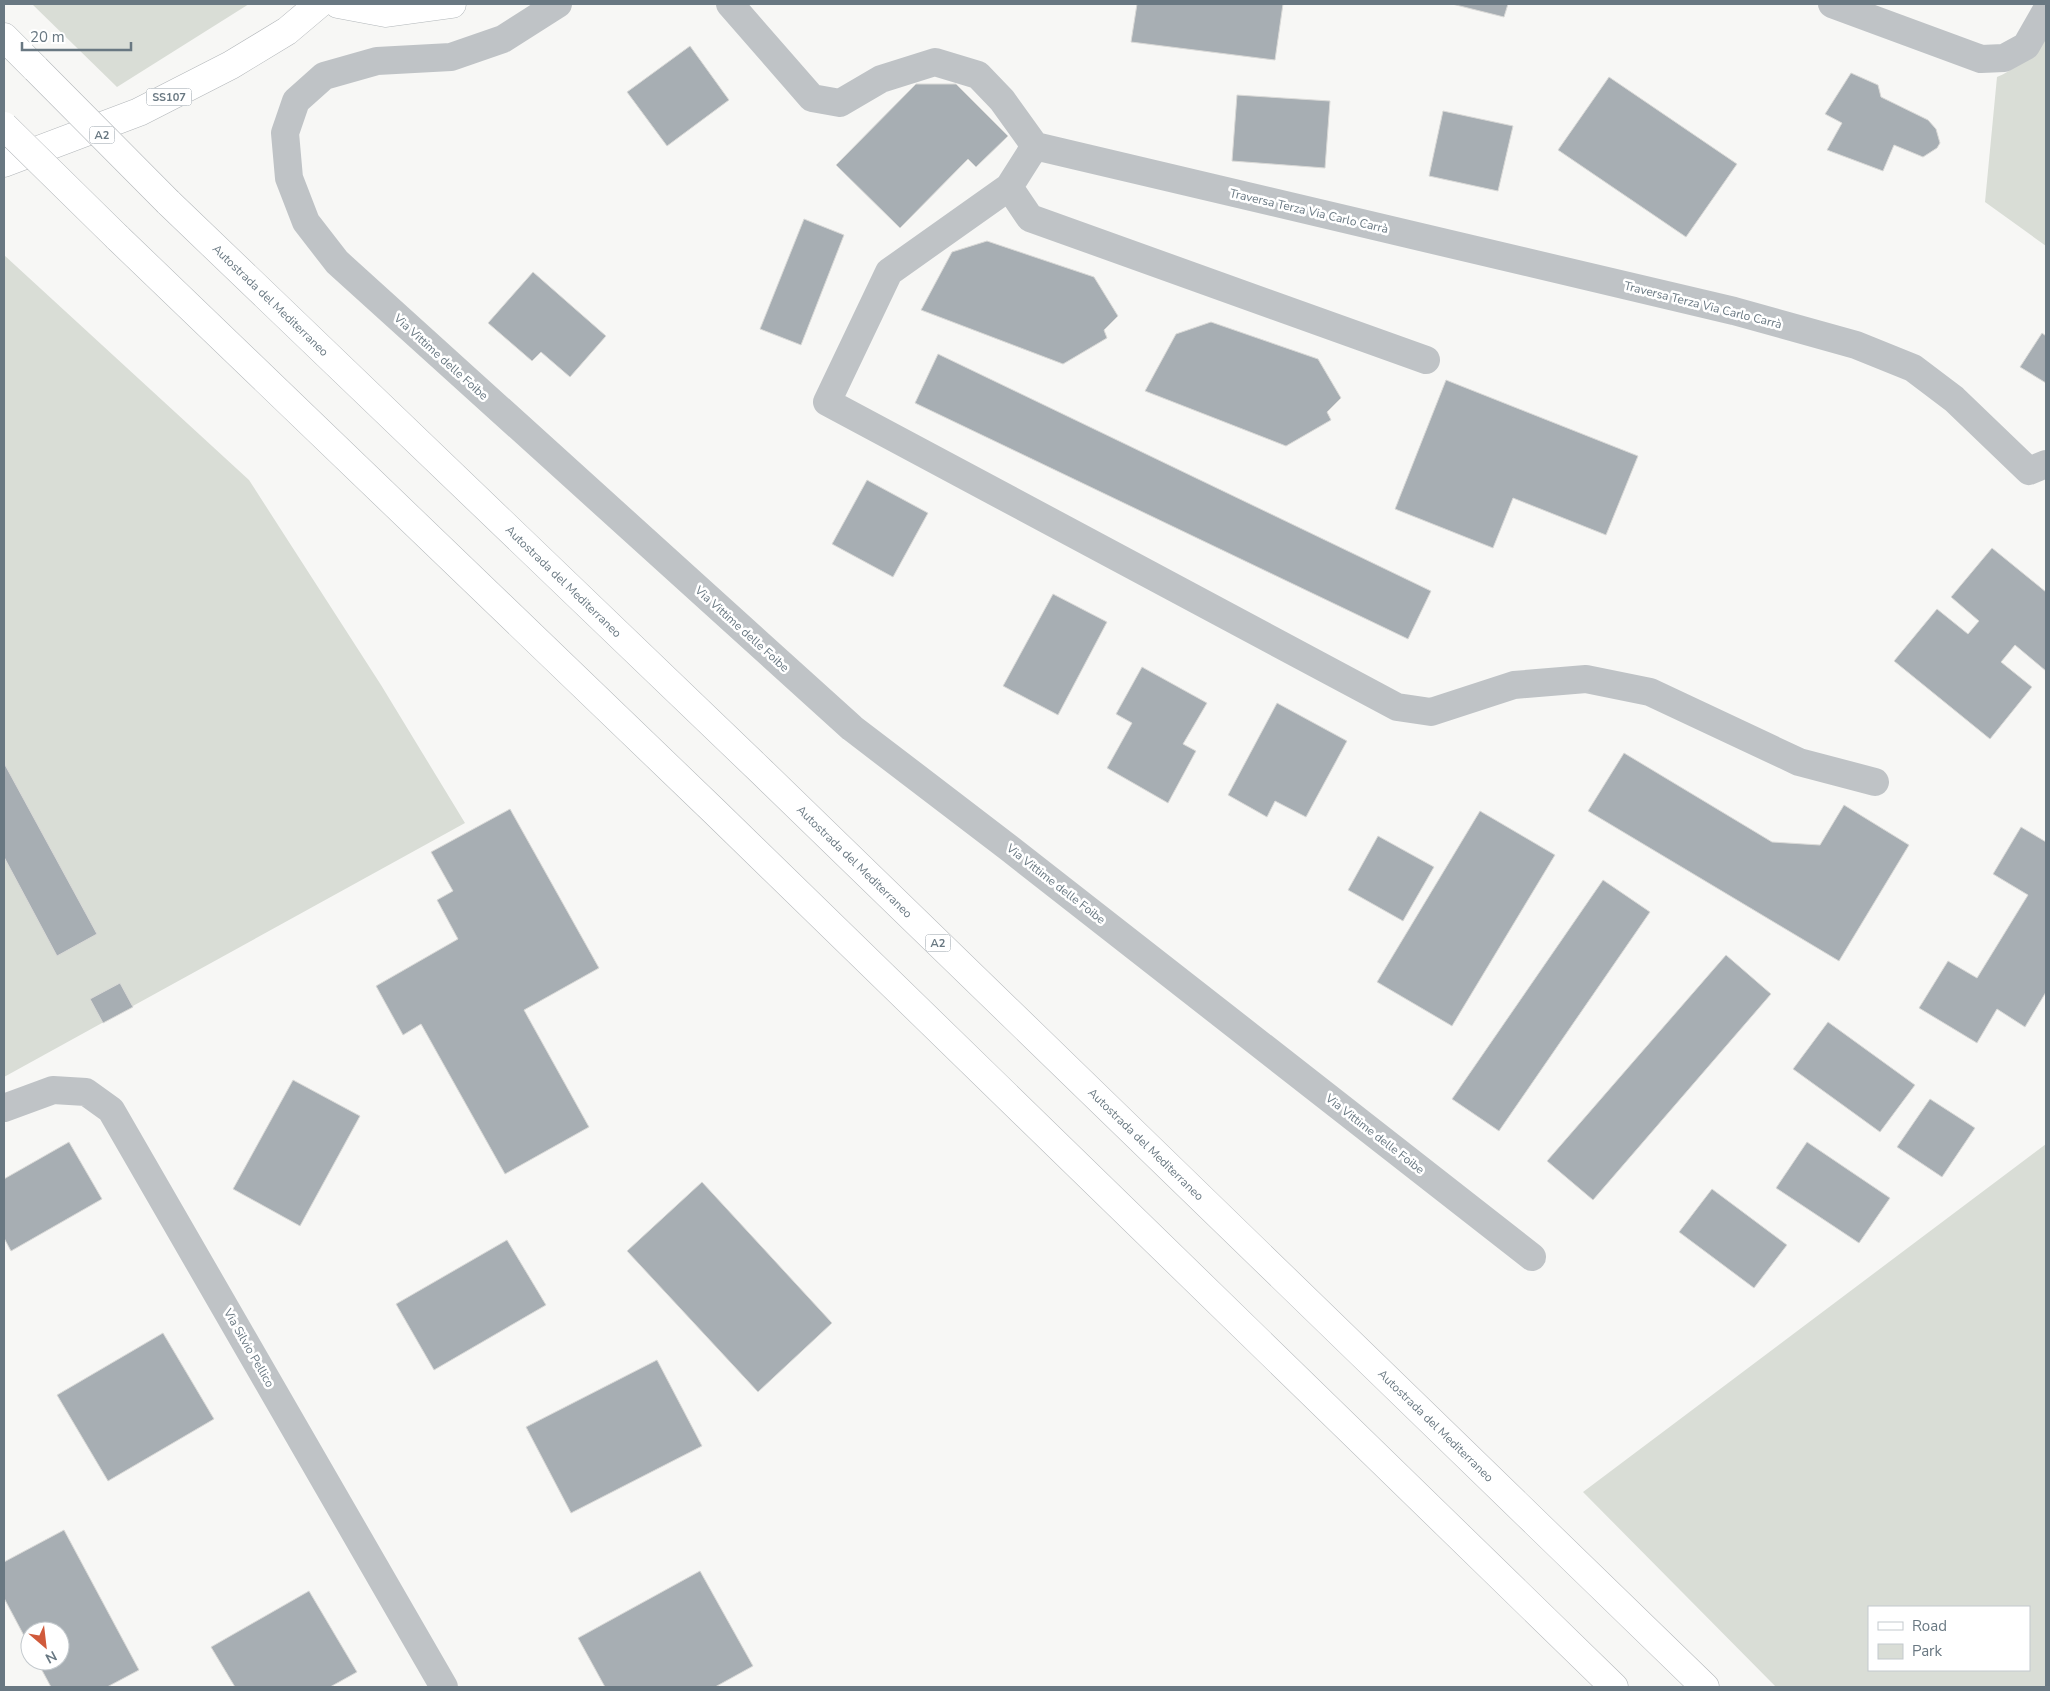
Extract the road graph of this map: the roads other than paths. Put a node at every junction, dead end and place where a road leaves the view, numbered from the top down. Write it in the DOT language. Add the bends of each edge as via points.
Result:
graph roads {
  1 [pos="319,4"];
  2 [pos="338,4"];
  3 [pos="452,4"];
  4 [pos="558,4"];
  5 [pos="730,4"];
  6 [pos="1832,4"];
  7 [pos="2046,11"];
  8 [pos="4,37"];
  9 [pos="4,126"];
  10 [pos="1036,146"];
  11 [pos="4,163"];
  12 [pos="1008,187"];
  13 [pos="1426,360"];
  14 [pos="2046,464"];
  15 [pos="1875,782"];
  16 [pos="4,1108"];
  17 [pos="1532,1257"];
  18 [pos="444,1687"];
  19 [pos="1614,1687"];
  20 [pos="1705,1687"];
  1 -- 11 [label="main road, SS107" via="279,36 139,112"];
  2 -- 3 [label="main road" via="386,13"];
  4 -- 17 [label="street, Via Vittime delle Foibe" via="503,38 451,57 378,61 324,76 296,101 285,133 289,178 306,222 337,262 852,728"];
  5 -- 10 [label="street" via="812,98 840,103 882,78 935,62 978,75 1002,100"];
  6 -- 7 [label="street" via="1981,59 2004,58 2026,46"];
  8 -- 20 [label="main road, Autostrada del Mediterraneo / A2, bridge" via="168,202 762,772"];
  9 -- 19 [label="main road, bridge"];
  10 -- 12 [label="street"];
  10 -- 14 [label="street, Traversa Terza Via Carlo Carrà" via="1734,311 1856,345 1913,368 1954,399 2029,471"];
  12 -- 13 [label="street" via="1030,218"];
  12 -- 15 [label="street" via="889,272 827,402 1397,707 1431,712 1514,685 1586,679 1650,692 1798,762"];
  16 -- 18 [label="street, Via Silvio Pellico" via="53,1090 86,1092 111,1110"];
}
